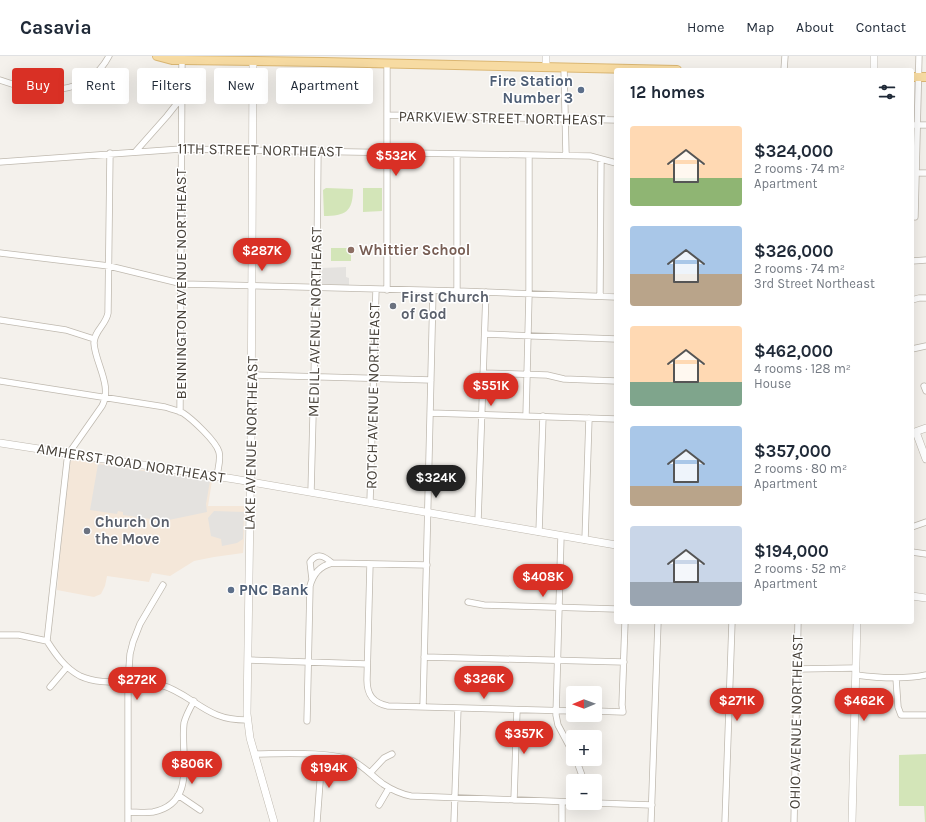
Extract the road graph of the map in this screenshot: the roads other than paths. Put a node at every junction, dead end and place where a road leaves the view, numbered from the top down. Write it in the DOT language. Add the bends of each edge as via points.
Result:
graph roads {
  1 [pos="108,56"];
  2 [pos="157,56"];
  3 [pos="546,56"];
  4 [pos="785,56"];
  5 [pos="874,56"];
  6 [pos="919,56"];
  7 [pos="215,58"];
  8 [pos="270,59"];
  9 [pos="182,60"];
  10 [pos="253,61"];
  11 [pos="388,61"];
  12 [pos="546,67"];
  13 [pos="564,67"];
  14 [pos="182,68"];
  15 [pos="614,68"];
  16 [pos="784,68"];
  17 [pos="874,68"];
  18 [pos="919,77"];
  19 [pos="0,80"];
  20 [pos="176,104"];
  21 [pos="182,104"];
  22 [pos="387,115"];
  23 [pos="565,119"];
  24 [pos="614,120"];
  25 [pos="915,125"];
  26 [pos="926,125"];
  27 [pos="181,149"];
  28 [pos="253,150"];
  29 [pos="318,151"];
  30 [pos="136,152"];
  31 [pos="387,152"];
  32 [pos="110,153"];
  33 [pos="457,154"];
  34 [pos="529,155"];
  35 [pos="566,155"];
  36 [pos="601,159"];
  37 [pos="0,162"];
  38 [pos="614,162"];
  39 [pos="914,173"];
  40 [pos="926,173"];
  41 [pos="915,217"];
  42 [pos="0,253"];
  43 [pos="926,260"];
  44 [pos="914,261"];
  45 [pos="109,266"];
  46 [pos="181,284"];
  47 [pos="252,286"];
  48 [pos="316,288"];
  49 [pos="376,289"];
  50 [pos="387,290"];
  51 [pos="433,291"];
  52 [pos="457,291"];
  53 [pos="486,292"];
  54 [pos="529,294"];
  55 [pos="600,296"];
  56 [pos="614,297"];
  57 [pos="926,298"];
  58 [pos="914,299"];
  59 [pos="0,320"];
  60 [pos="485,334"];
  61 [pos="528,336"];
  62 [pos="94,339"];
  63 [pos="614,339"];
  64 [pos="926,346"];
  65 [pos="914,349"];
  66 [pos="483,373"];
  67 [pos="527,374"];
  68 [pos="252,375"];
  69 [pos="314,376"];
  70 [pos="374,378"];
  71 [pos="431,380"];
  72 [pos="0,381"];
  73 [pos="614,381"];
  74 [pos="106,397"];
  75 [pos="180,412"];
  76 [pos="430,413"];
  77 [pos="482,414"];
  78 [pos="526,416"];
  79 [pos="543,416"];
  80 [pos="589,418"];
  81 [pos="614,418"];
  82 [pos="926,428"];
  83 [pos="914,433"];
  84 [pos="0,443"];
  85 [pos="69,453"];
  86 [pos="926,459"];
  87 [pos="217,476"];
  88 [pos="251,482"];
  89 [pos="311,492"];
  90 [pos="370,502"];
  91 [pos="428,512"];
  92 [pos="478,521"];
  93 [pos="926,522"];
  94 [pos="914,525"];
  95 [pos="539,532"];
  96 [pos="561,536"];
  97 [pos="585,540"];
  98 [pos="614,545"];
  99 [pos="914,552"];
  100 [pos="926,554"];
  101 [pos="332,563"];
  102 [pos="370,564"];
  103 [pos="427,565"];
  104 [pos="312,580"];
  105 [pos="163,585"];
  106 [pos="914,596"];
  107 [pos="926,598"];
  108 [pos="468,602"];
  109 [pos="559,607"];
  110 [pos="614,609"];
  111 [pos="625,624"];
  112 [pos="658,624"];
  113 [pos="732,624"];
  114 [pos="798,624"];
  115 [pos="857,624"];
  116 [pos="0,635"];
  117 [pos="47,640"];
  118 [pos="424,657"];
  119 [pos="248,660"];
  120 [pos="558,661"];
  121 [pos="308,662"];
  122 [pos="624,662"];
  123 [pos="367,664"];
  124 [pos="67,667"];
  125 [pos="797,669"];
  126 [pos="856,672"];
  127 [pos="926,675"];
  128 [pos="896,678"];
  129 [pos="128,682"];
  130 [pos="50,687"];
  131 [pos="194,701"];
  132 [pos="423,707"];
  133 [pos="458,708"];
  134 [pos="517,710"];
  135 [pos="556,710"];
  136 [pos="566,711"];
  137 [pos="602,711"];
  138 [pos="926,715"];
  139 [pos="247,720"];
  140 [pos="307,721"];
  141 [pos="566,740"];
  142 [pos="255,754"];
  143 [pos="392,754"];
  144 [pos="322,755"];
  145 [pos="370,773"];
  146 [pos="389,788"];
  147 [pos="178,796"];
  148 [pos="455,798"];
  149 [pos="514,800"];
  150 [pos="562,802"];
  151 [pos="566,802"];
  152 [pos="602,803"];
  153 [pos="379,805"];
  154 [pos="652,805"];
  155 [pos="200,810"];
  156 [pos="128,812"];
  157 [pos="128,822"];
  158 [pos="274,822"];
  159 [pos="317,822"];
  160 [pos="454,822"];
  161 [pos="562,822"];
  162 [pos="651,822"];
  163 [pos="725,822"];
  164 [pos="794,822"];
  165 [pos="852,822"];
  1 -- 19 [label="street" via="95,74 68,88 31,89"];
  2 -- 9 [label="main road"];
  3 -- 12 [label="street"];
  4 -- 16 [label="street"];
  5 -- 17 [label="street"];
  6 -- 18 [label="street"];
  7 -- 9 [label="main road"];
  7 -- 10 [label="main road"];
  8 -- 10 [label="main road"];
  8 -- 11 [label="main road"];
  9 -- 14 [label="street, BENNINGTON AVENUE NORTHEAST"];
  10 -- 28 [label="street, LAKE AVENUE NORTHEAST"];
  11 -- 12 [label="main road"];
  11 -- 22 [label="street, ROTCH AVENUE NORTHEAST"];
  12 -- 13 [label="main road"];
  13 -- 15 [label="main road"];
  13 -- 23 [label="street"];
  18 -- 25 [label="street"];
  20 -- 30 [label="street"];
  21 -- 27 [label="street, BENNINGTON AVENUE NORTHEAST"];
  22 -- 23 [label="street, PARKVIEW STREET NORTHEAST"];
  22 -- 31 [label="street, ROTCH AVENUE NORTHEAST"];
  23 -- 24 [label="street, PARKVIEW STREET NORTHEAST"];
  23 -- 35 [label="street"];
  25 -- 26 [label="street"];
  25 -- 39 [label="street"];
  27 -- 28 [label="street, 11TH STREET NORTHEAST"];
  27 -- 30 [label="street, 11TH STREET NORTHEAST"];
  27 -- 46 [label="street, BENNINGTON AVENUE NORTHEAST"];
  28 -- 29 [label="street, 11TH STREET NORTHEAST"];
  28 -- 47 [label="street, LAKE AVENUE NORTHEAST"];
  29 -- 31 [label="street, 11TH STREET NORTHEAST"];
  29 -- 48 [label="street, MEDILL AVENUE NORTHEAST"];
  30 -- 32 [label="street, 11TH STREET NORTHEAST"];
  31 -- 33 [label="street, 11TH STREET NORTHEAST"];
  31 -- 50 [label="street, ROTCH AVENUE NORTHEAST"];
  32 -- 37 [label="street, 11TH STREET NORTHEAST"];
  32 -- 45 [label="street"];
  33 -- 34 [label="street, 11TH STREET NORTHEAST"];
  33 -- 52 [label="street"];
  34 -- 35 [label="street, 11TH STREET NORTHEAST"];
  34 -- 54 [label="street"];
  35 -- 36 [label="street, 11TH STREET NORTHEAST"];
  36 -- 38 [label="street, 11TH STREET NORTHEAST"];
  36 -- 55 [label="street"];
  39 -- 40 [label="street"];
  39 -- 41 [label="street"];
  42 -- 45 [label="street"];
  43 -- 44 [label="street"];
  45 -- 46 [label="street"];
  45 -- 62 [label="street" via="108,317"];
  46 -- 47 [label="street"];
  46 -- 75 [label="street, BENNINGTON AVENUE NORTHEAST"];
  47 -- 48 [label="street"];
  47 -- 68 [label="street, LAKE AVENUE NORTHEAST"];
  48 -- 49 [label="street"];
  48 -- 69 [label="street, MEDILL AVENUE NORTHEAST"];
  49 -- 50 [label="street"];
  49 -- 70 [label="street, ROTCH AVENUE NORTHEAST"];
  50 -- 51 [label="street"];
  51 -- 52 [label="street"];
  51 -- 71 [label="street"];
  52 -- 53 [label="street"];
  53 -- 54 [label="street"];
  53 -- 60 [label="street"];
  54 -- 55 [label="street"];
  54 -- 61 [label="street"];
  55 -- 56 [label="street"];
  57 -- 58 [label="street"];
  59 -- 62 [label="street" via="66,330"];
  60 -- 61 [label="street"];
  60 -- 66 [label="street"];
  61 -- 63 [label="street"];
  61 -- 67 [label="street"];
  62 -- 74 [label="street"];
  64 -- 65 [label="street"];
  66 -- 67 [label="street"];
  66 -- 77 [label="street"];
  67 -- 73 [label="street" via="564,379"];
  67 -- 78 [label="street"];
  68 -- 69 [label="street"];
  68 -- 88 [label="street, LAKE AVENUE NORTHEAST"];
  69 -- 70 [label="street"];
  69 -- 89 [label="street, MEDILL AVENUE NORTHEAST"];
  70 -- 71 [label="street"];
  70 -- 90 [label="street, ROTCH AVENUE NORTHEAST"];
  71 -- 76 [label="street"];
  72 -- 74 [label="street"];
  74 -- 75 [label="street"];
  74 -- 85 [label="street"];
  75 -- 87 [label="street" via="207,435 218,449"];
  76 -- 77 [label="street"];
  76 -- 91 [label="street"];
  77 -- 78 [label="street"];
  77 -- 92 [label="street"];
  78 -- 79 [label="street"];
  79 -- 80 [label="street"];
  79 -- 95 [label="street"];
  80 -- 81 [label="street"];
  80 -- 97 [label="street"];
  82 -- 83 [label="street"];
  83 -- 86 [label="street"];
  84 -- 85 [label="street, AMHERST ROAD NORTHEAST"];
  85 -- 87 [label="street, AMHERST ROAD NORTHEAST"];
  85 -- 117 [label="street" via="66,461"];
  87 -- 88 [label="street, AMHERST ROAD NORTHEAST"];
  88 -- 89 [label="street, AMHERST ROAD NORTHEAST"];
  88 -- 119 [label="street, LAKE AVENUE NORTHEAST"];
  89 -- 90 [label="street, AMHERST ROAD NORTHEAST"];
  90 -- 91 [label="street, AMHERST ROAD NORTHEAST"];
  91 -- 92 [label="street, AMHERST ROAD NORTHEAST"];
  91 -- 103 [label="street"];
  92 -- 95 [label="street, AMHERST ROAD NORTHEAST"];
  93 -- 94 [label="street"];
  95 -- 96 [label="street, AMHERST ROAD NORTHEAST"];
  96 -- 97 [label="street, AMHERST ROAD NORTHEAST"];
  96 -- 109 [label="street"];
  97 -- 98 [label="street, AMHERST ROAD NORTHEAST"];
  99 -- 100 [label="street"];
  101 -- 102 [label="street"];
  101 -- 104 [label="street" via="318,570"];
  101 -- 104 [label="street" via="324,556 316,556 310,565"];
  102 -- 103 [label="street"];
  102 -- 123 [label="street"];
  103 -- 118 [label="street"];
  104 -- 121 [label="street"];
  105 -- 129 [label="street" via="136,631 130,654"];
  106 -- 107 [label="street"];
  108 -- 109 [label="street" via="484,606"];
  109 -- 110 [label="street"];
  109 -- 120 [label="street"];
  111 -- 122 [label="street"];
  112 -- 154 [label="street"];
  113 -- 163 [label="street"];
  114 -- 125 [label="street, OHIO AVENUE NORTHEAST"];
  115 -- 126 [label="street"];
  116 -- 117 [label="street" via="19,635"];
  117 -- 124 [label="street"];
  118 -- 120 [label="street"];
  118 -- 132 [label="street"];
  119 -- 121 [label="street"];
  119 -- 139 [label="street, LAKE AVENUE NORTHEAST"];
  120 -- 122 [label="street"];
  120 -- 135 [label="street"];
  121 -- 123 [label="street"];
  121 -- 140 [label="street"];
  122 -- 137 [label="street" via="623,712"];
  123 -- 132 [label="street" via="369,695 379,704"];
  124 -- 129 [label="street" via="91,680"];
  124 -- 130 [label="street"];
  125 -- 126 [label="street"];
  125 -- 164 [label="street, OHIO AVENUE NORTHEAST"];
  126 -- 128 [label="street" via="872,677"];
  126 -- 165 [label="street"];
  127 -- 128 [label="street"];
  128 -- 138 [label="street" via="901,715"];
  129 -- 131 [label="street" via="161,685 176,690"];
  129 -- 156 [label="street"];
  131 -- 139 [label="street" via="222,717"];
  131 -- 147 [label="street" via="184,723 185,776"];
  132 -- 133 [label="street"];
  133 -- 134 [label="street"];
  133 -- 148 [label="street"];
  134 -- 135 [label="street"];
  134 -- 149 [label="street"];
  135 -- 136 [label="street"];
  135 -- 141 [label="street" via="558,725"];
  139 -- 142 [label="street, LAKE AVENUE NORTHEAST"];
  142 -- 144 [label="street"];
  142 -- 158 [label="street, LAKE AVENUE NORTHEAST"];
  143 -- 145 [label="street" via="384,758"];
  144 -- 145 [label="street" via="348,759"];
  144 -- 159 [label="street"];
  145 -- 146 [label="street"];
  146 -- 148 [label="street" via="411,796"];
  146 -- 153 [label="street"];
  147 -- 155 [label="street"];
  147 -- 156 [label="street" via="156,811"];
  148 -- 149 [label="street"];
  148 -- 160 [label="street"];
  149 -- 150 [label="street"];
  150 -- 151 [label="street"];
  150 -- 161 [label="street"];
  152 -- 154 [label="street"];
  154 -- 162 [label="street"];
  156 -- 157 [label="street"];
}
